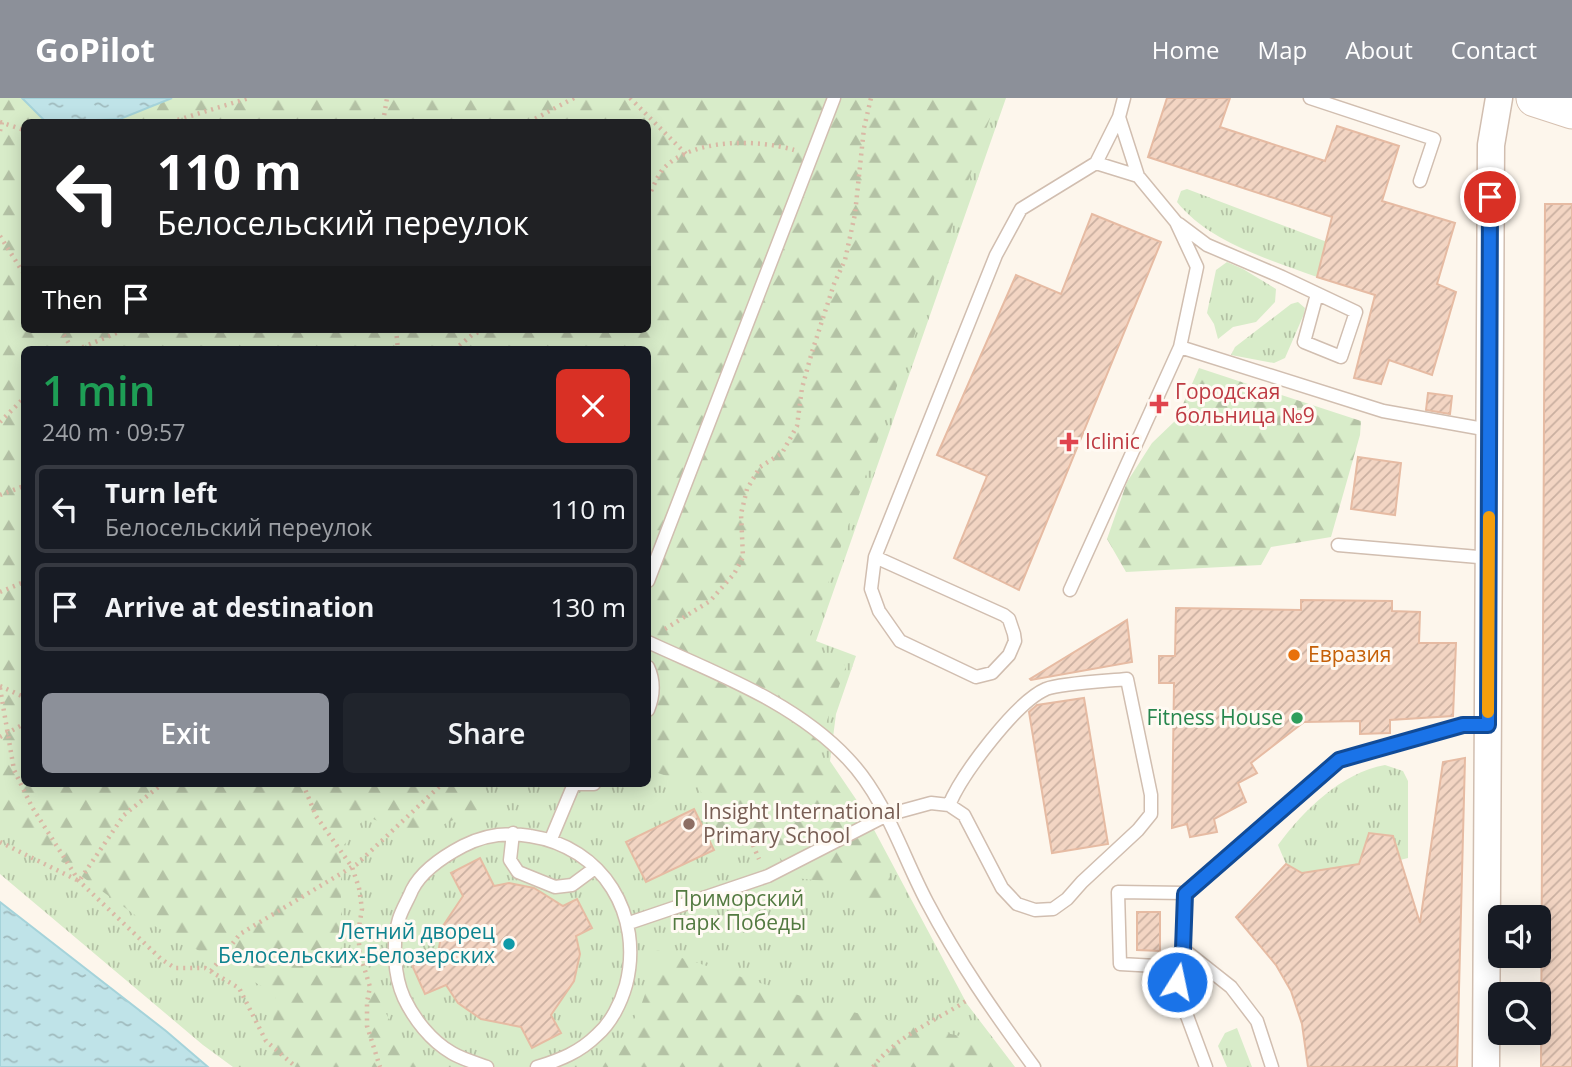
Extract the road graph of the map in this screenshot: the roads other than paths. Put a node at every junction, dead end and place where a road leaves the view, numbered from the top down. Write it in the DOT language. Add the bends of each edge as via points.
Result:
graph roads {
  1 [pos="834,98"];
  2 [pos="1124,98"];
  3 [pos="1310,98"];
  4 [pos="1499,98"];
  5 [pos="1535,98"];
  6 [pos="1572,110"];
  7 [pos="1119,117"];
  8 [pos="1096,163"];
  9 [pos="1138,176"];
  10 [pos="1420,181"];
  11 [pos="1175,222"];
  12 [pos="1207,245"];
  13 [pos="1197,267"];
  14 [pos="1317,294"];
  15 [pos="1180,347"];
  16 [pos="1489,430"];
  17 [pos="1338,545"];
  18 [pos="875,557"];
  19 [pos="1490,558"];
  20 [pos="651,573"];
  21 [pos="1070,590"];
  22 [pos="651,643"];
  23 [pos="651,680"];
  24 [pos="651,701"];
  25 [pos="1488,725"];
  26 [pos="573,787"];
  27 [pos="949,805"];
  28 [pos="887,815"];
  29 [pos="513,833"];
  30 [pos="551,839"];
  31 [pos="595,868"];
  32 [pos="1185,894"];
  33 [pos="629,923"];
  34 [pos="1183,949"];
  35 [pos="1175,967"];
  36 [pos="487,1067"];
  37 [pos="537,1067"];
  38 [pos="1034,1067"];
  39 [pos="1206,1067"];
  40 [pos="1272,1067"];
  41 [pos="1486,1067"];
  1 -- 20 [label="lane"];
  2 -- 7 [label="lane"];
  3 -- 10 [label="lane" via="1434,139"];
  4 -- 16 [label="street" via="1491,145"];
  5 -- 6 [label="street"];
  7 -- 8 [label="lane"];
  7 -- 9 [label="lane"];
  8 -- 9 [label="lane"];
  8 -- 18 [label="lane" via="1021,209 996,255"];
  9 -- 11 [label="lane"];
  11 -- 12 [label="lane"];
  11 -- 13 [label="lane"];
  12 -- 13 [label="lane"];
  12 -- 14 [label="lane"];
  13 -- 15 [label="lane"];
  14 -- 14 [label="lane" via="1356,312 1341,357 1304,342"];
  15 -- 16 [label="lane" via="1383,411"];
  15 -- 21 [label="lane"];
  16 -- 19 [label="street"];
  17 -- 19 [label="lane"];
  18 -- 18 [label="lane" via="871,589 879,611 900,641 976,677 1002,665 1015,641 1004,615"];
  19 -- 25 [label="street"];
  22 -- 28 [label="lane" via="774,702 818,732 849,760"];
  23 -- 24 [label="lane"];
  25 -- 32 [label="lane" via="1463,725 1339,760"];
  25 -- 41 [label="street"];
  26 -- 30 [label="lane"];
  27 -- 27 [label="lane" via="964,777 1017,710 1035,695 1049,688 1128,679 1151,814 1053,909 1017,904 1002,888 964,815"];
  27 -- 28 [label="lane" via="931,803"];
  28 -- 33 [label="lane" via="768,876"];
  28 -- 38 [label="lane" via="926,901 980,992"];
  29 -- 30 [label="lane"];
  29 -- 31 [label="lane" via="510,860 519,872 555,887 572,885"];
  29 -- 36 [label="lane" via="475,839 441,858 415,885 399,920 395,958 403,996 433,1037 452,1053"];
  30 -- 31 [label="lane"];
  31 -- 33 [label="lane" via="613,887"];
  32 -- 34 [label="lane"];
  32 -- 35 [label="lane" via="1118,892 1120,964"];
  33 -- 37 [label="lane" via="632,963 622,1001 599,1034 567,1058"];
  34 -- 35 [label="lane"];
  34 -- 40 [label="lane" via="1231,987 1257,1021"];
  35 -- 39 [label="lane" via="1180,997"];
}
